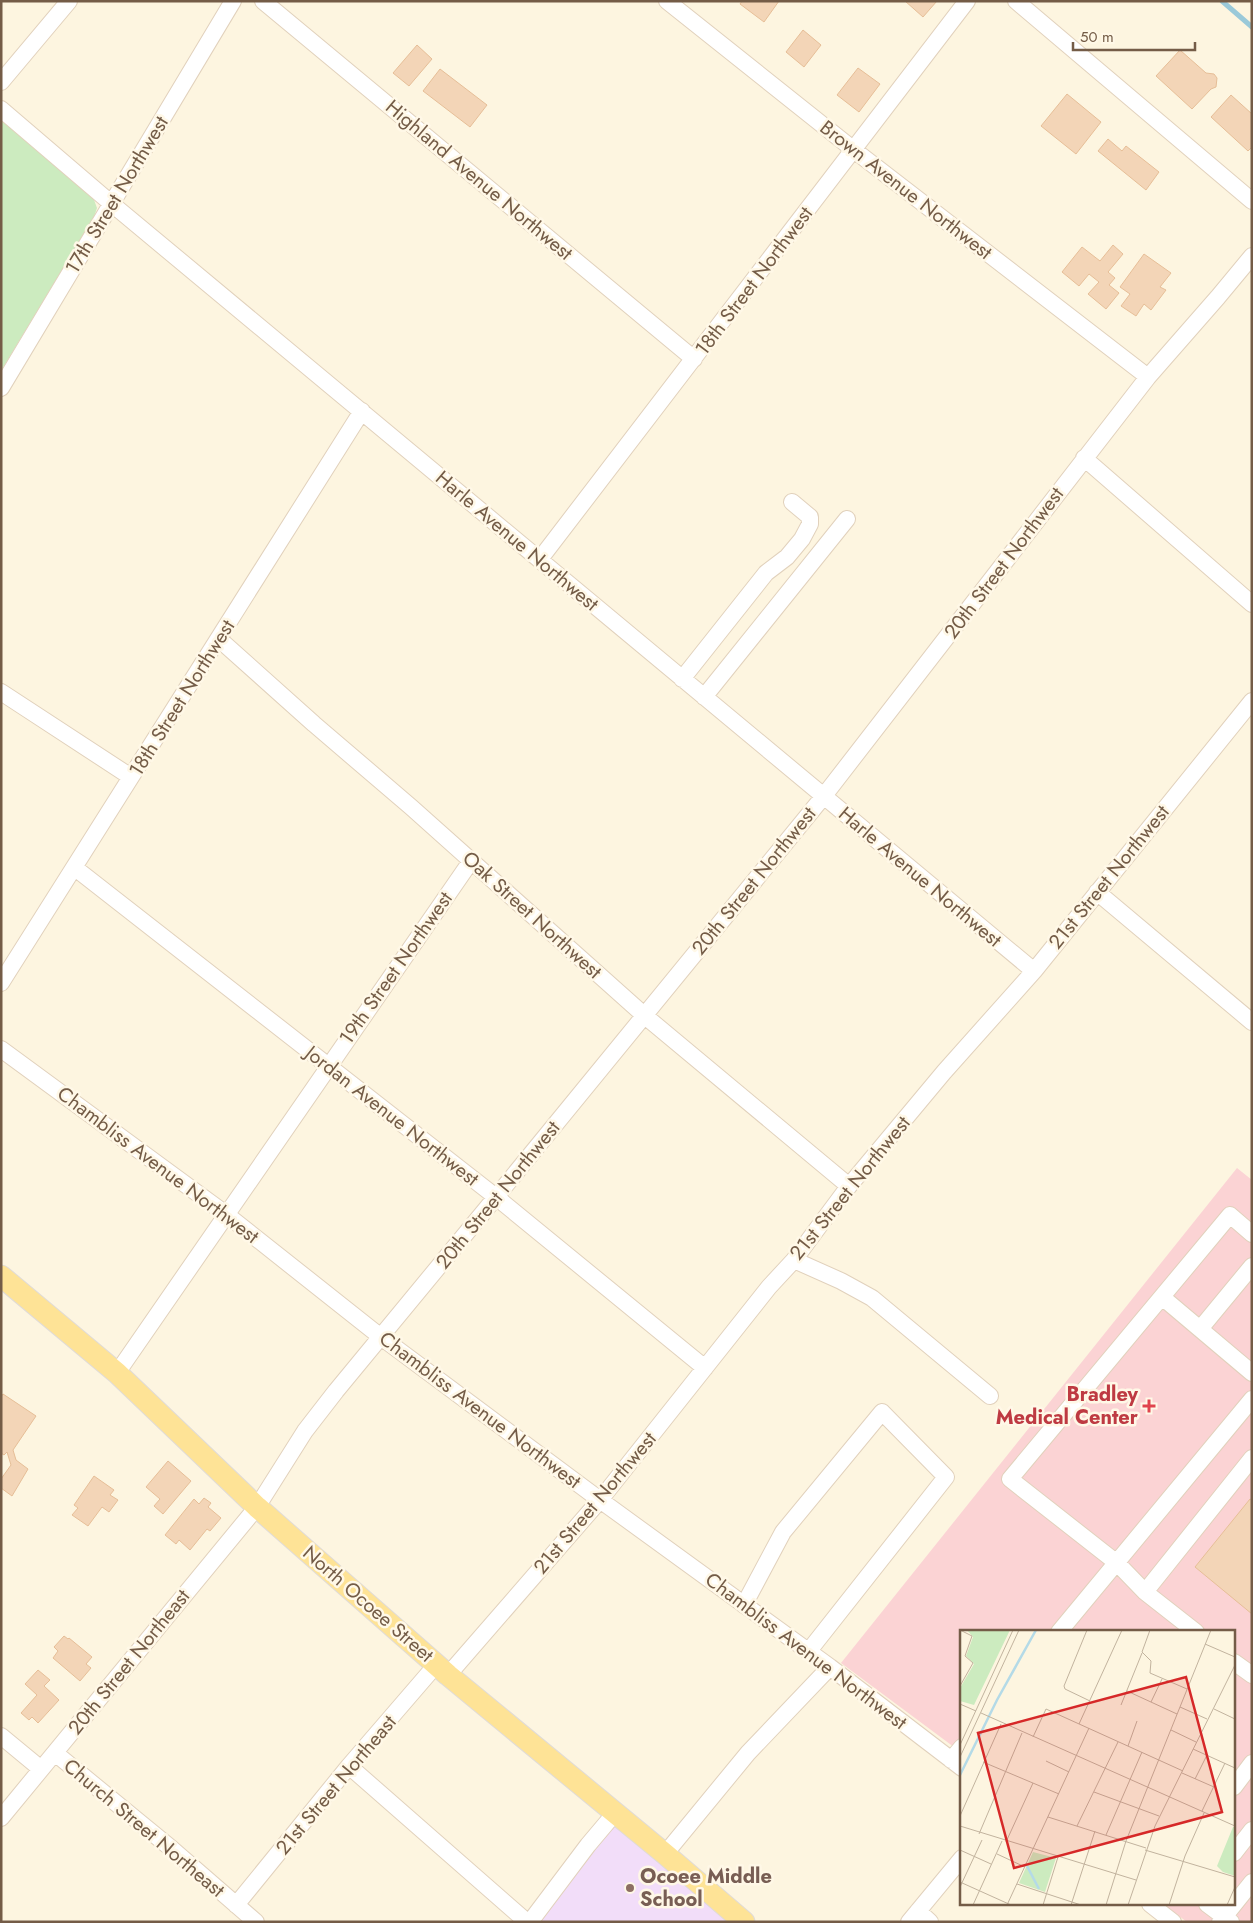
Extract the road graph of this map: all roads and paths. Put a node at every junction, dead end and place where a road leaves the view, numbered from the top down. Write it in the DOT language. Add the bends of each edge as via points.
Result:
graph roads {
  1 [pos="69,1"];
  2 [pos="233,1"];
  3 [pos="263,1"];
  4 [pos="667,1"];
  5 [pos="967,1"];
  6 [pos="1016,1"];
  7 [pos="1,82"];
  8 [pos="1,109"];
  9 [pos="854,150"];
  10 [pos="1252,201"];
  11 [pos="112,204"];
  12 [pos="1252,256"];
  13 [pos="694,359"];
  14 [pos="1148,377"];
  15 [pos="1,388"];
  16 [pos="362,411"];
  17 [pos="1084,458"];
  18 [pos="792,502"];
  19 [pos="847,518"];
  20 [pos="540,559"];
  21 [pos="1252,604"];
  22 [pos="219,639"];
  23 [pos="682,679"];
  24 [pos="1,692"];
  25 [pos="704,697"];
  26 [pos="1252,701"];
  27 [pos="131,778"];
  28 [pos="823,797"];
  29 [pos="471,861"];
  30 [pos="75,868"];
  31 [pos="1097,892"];
  32 [pos="1034,971"];
  33 [pos="1,983"];
  34 [pos="644,1016"];
  35 [pos="1252,1022"];
  36 [pos="1,1049"];
  37 [pos="328,1066"];
  38 [pos="849,1186"];
  39 [pos="496,1197"];
  40 [pos="227,1215"];
  41 [pos="1252,1234"];
  42 [pos="794,1260"];
  43 [pos="1252,1266"];
  44 [pos="1,1276"];
  45 [pos="1162,1297"];
  46 [pos="1200,1329"];
  47 [pos="381,1337"];
  48 [pos="705,1368"];
  49 [pos="1252,1372"];
  50 [pos="117,1373"];
  51 [pos="990,1396"];
  52 [pos="1252,1399"];
  53 [pos="1252,1458"];
  54 [pos="1247,1476"];
  55 [pos="600,1500"];
  56 [pos="257,1507"];
  57 [pos="1117,1563"];
  58 [pos="1145,1592"];
  59 [pos="744,1605"];
  60 [pos="1061,1630"];
  61 [pos="1193,1630"];
  62 [pos="808,1652"];
  63 [pos="1236,1663"];
  64 [pos="830,1667"];
  65 [pos="442,1670"];
  66 [pos="1252,1675"];
  67 [pos="1,1736"];
  68 [pos="55,1753"];
  69 [pos="1252,1763"];
  70 [pos="956,1764"];
  71 [pos="350,1766"];
  72 [pos="42,1769"];
  73 [pos="1236,1784"];
  74 [pos="615,1812"];
  75 [pos="1,1818"];
  76 [pos="1252,1830"];
  77 [pos="1236,1850"];
  78 [pos="666,1854"];
  79 [pos="960,1861"];
  80 [pos="1252,1882"];
  81 [pos="236,1905"];
  82 [pos="1236,1905"];
  83 [pos="1153,1906"];
  84 [pos="1209,1906"];
  85 [pos="1235,1906"];
  86 [pos="919,1918"];
  87 [pos="1225,1920"];
  88 [pos="256,1922"];
  89 [pos="528,1922"];
  90 [pos="744,1922"];
  91 [pos="1173,1922"];
  1 -- 7 [label="street"];
  2 -- 11 [label="street, 17th Street Northwest"];
  3 -- 13 [label="street, Highland Avenue Northwest"];
  4 -- 9 [label="street, Brown Avenue Northwest"];
  5 -- 9 [label="street, 18th Street Northwest"];
  6 -- 10 [label="street"];
  8 -- 11 [label="street, Harle Avenue Northwest"];
  9 -- 13 [label="street, 18th Street Northwest"];
  9 -- 14 [label="street, Brown Avenue Northwest"];
  11 -- 15 [label="street, 17th Street Northwest"];
  11 -- 16 [label="street, Harle Avenue Northwest"];
  12 -- 14 [label="street, 20th Street Northwest"];
  13 -- 20 [label="street, 18th Street Northwest"];
  14 -- 17 [label="street, 20th Street Northwest"];
  16 -- 20 [label="street, Harle Avenue Northwest"];
  16 -- 22 [label="street, 18th Street Northwest"];
  17 -- 21 [label="street"];
  17 -- 28 [label="street, 20th Street Northwest"];
  18 -- 23 [label="street" via="810,517 802,539 787,557 766,573"];
  19 -- 25 [label="street"];
  20 -- 23 [label="street, Harle Avenue Northwest"];
  22 -- 27 [label="street, 18th Street Northwest"];
  22 -- 29 [label="street, Oak Street Northwest"];
  23 -- 25 [label="street, Harle Avenue Northwest"];
  24 -- 27 [label="street"];
  25 -- 28 [label="street, Harle Avenue Northwest"];
  26 -- 31 [label="street, 21st Street Northwest"];
  27 -- 30 [label="street, 18th Street Northwest"];
  28 -- 32 [label="street, Harle Avenue Northwest"];
  28 -- 34 [label="street, 20th Street Northwest"];
  29 -- 34 [label="street, Oak Street Northwest"];
  29 -- 37 [label="street, 19th Street Northwest"];
  30 -- 33 [label="street, 18th Street Northwest"];
  30 -- 37 [label="street, Jordan Avenue Northwest"];
  31 -- 32 [label="street, 21st Street Northwest"];
  31 -- 35 [label="street"];
  32 -- 38 [label="street, 21st Street Northwest"];
  34 -- 38 [label="street, Oak Street Northwest"];
  34 -- 39 [label="street, 20th Street Northwest"];
  36 -- 40 [label="street, Chambliss Avenue Northwest"];
  37 -- 39 [label="street, Jordan Avenue Northwest"];
  37 -- 40 [label="street, 19th Street Northwest"];
  38 -- 42 [label="street, 21st Street Northwest"];
  39 -- 47 [label="street, 20th Street Northwest"];
  39 -- 48 [label="street, Jordan Avenue Northwest"];
  40 -- 47 [label="street, Chambliss Avenue Northwest"];
  40 -- 50 [label="street, 19th Street Northwest"];
  41 -- 45 [label="street" via="1230,1215"];
  42 -- 48 [label="street, 21st Street Northwest"];
  42 -- 51 [label="street" via="872,1298"];
  43 -- 46 [label="street"];
  44 -- 50 [label="main road, North Ocoee Street"];
  45 -- 46 [label="street"];
  45 -- 57 [label="street" via="1010,1479"];
  46 -- 49 [label="street"];
  47 -- 55 [label="street, Chambliss Avenue Northwest"];
  47 -- 56 [label="street, 20th Street Northwest" via="305,1431"];
  48 -- 55 [label="street, 21st Street Northwest"];
  50 -- 56 [label="main road, North Ocoee Street"];
  52 -- 57 [label="street"];
  53 -- 54 [label="street"];
  54 -- 58 [label="street"];
  55 -- 59 [label="street, Chambliss Avenue Northwest"];
  55 -- 65 [label="street, 21st Street Northwest"];
  56 -- 65 [label="main road, North Ocoee Street"];
  56 -- 68 [label="street, 20th Street Northeast"];
  57 -- 58 [label="street"];
  57 -- 60 [label="street"];
  58 -- 61 [label="street"];
  59 -- 62 [label="street, Chambliss Avenue Northwest"];
  59 -- 62 [label="street" via="783,1532 882,1412 946,1477"];
  62 -- 64 [label="street, Chambliss Avenue Northwest"];
  63 -- 66 [label="street"];
  64 -- 70 [label="street, Chambliss Avenue Northwest"];
  64 -- 78 [label="street" via="748,1753"];
  65 -- 71 [label="street, 21st Street Northeast"];
  65 -- 74 [label="main road, North Ocoee Street"];
  67 -- 72 [label="street, Church Street Northeast"];
  68 -- 72 [label="street, 20th Street Northeast"];
  68 -- 81 [label="street, Church Street Northeast"];
  69 -- 73 [label="street"];
  71 -- 81 [label="street, 21st Street Northeast"];
  71 -- 89 [label="street"];
  72 -- 75 [label="street, 20th Street Northeast"];
  74 -- 78 [label="main road, North Ocoee Street"];
  74 -- 89 [label="street"];
  76 -- 77 [label="street"];
  78 -- 90 [label="main road, North Ocoee Street"];
  79 -- 86 [label="street"];
  80 -- 82 [label="street"];
  81 -- 88 [label="street, Church Street Northeast"];
  83 -- 91 [label="street"];
  84 -- 87 [label="street"];
  85 -- 87 [label="street"];
}
